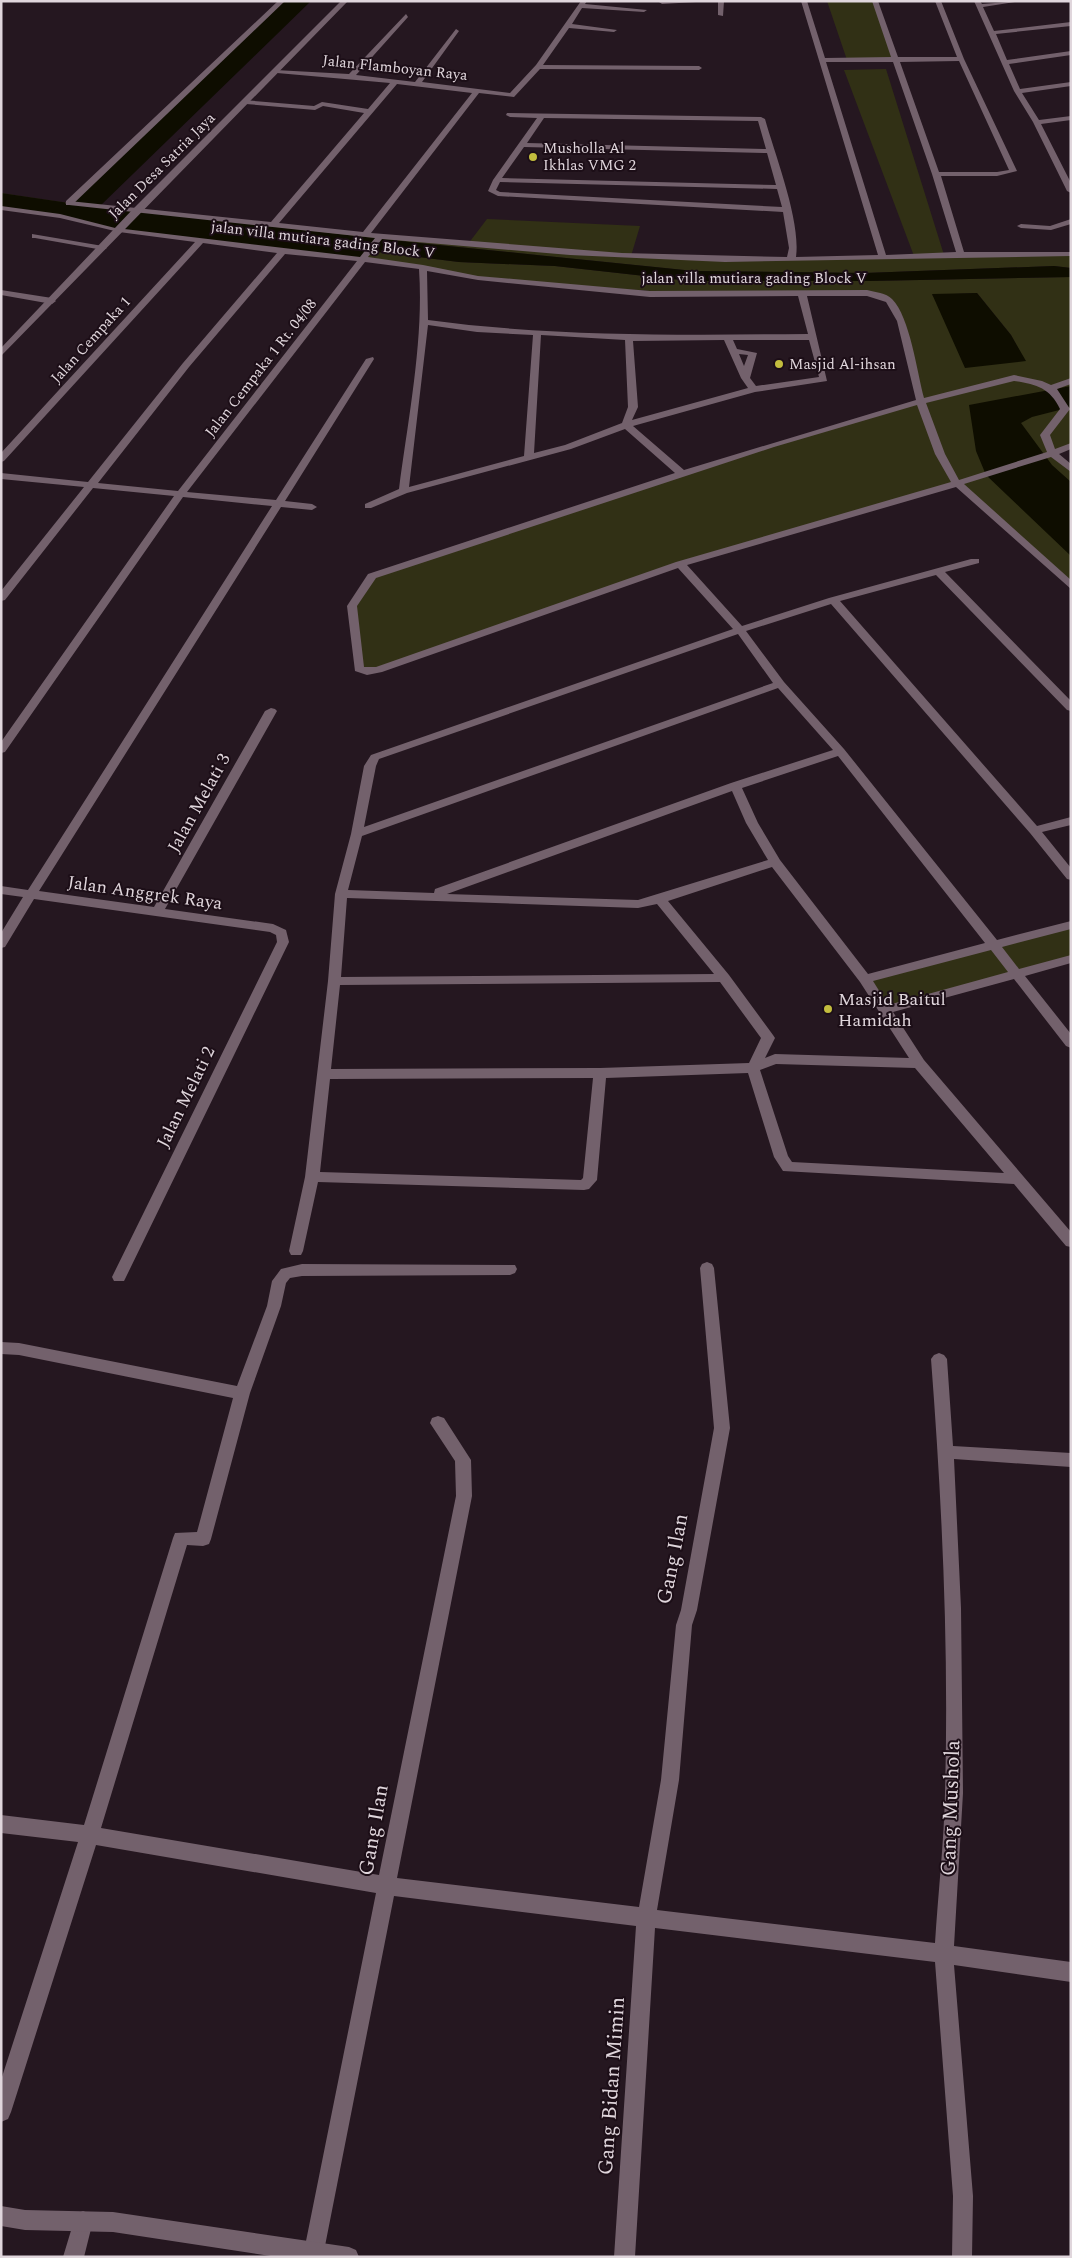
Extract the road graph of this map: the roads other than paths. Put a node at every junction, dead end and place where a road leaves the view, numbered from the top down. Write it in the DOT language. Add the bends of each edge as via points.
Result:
graph roads {
  1 [pos="282,1"];
  2 [pos="345,1"];
  3 [pos="710,1"];
  4 [pos="721,1"];
  5 [pos="804,1"];
  6 [pos="875,1"];
  7 [pos="938,1"];
  8 [pos="1018,1"];
  9 [pos="662,2"];
  10 [pos="582,4"];
  11 [pos="978,4"];
  12 [pos="644,10"];
  13 [pos="721,15"];
  14 [pos="406,16"];
  15 [pos="1071,24"];
  16 [pos="566,26"];
  17 [pos="614,30"];
  18 [pos="456,31"];
  19 [pos="991,33"];
  20 [pos="1071,53"];
  21 [pos="961,59"];
  22 [pos="822,60"];
  23 [pos="895,60"];
  24 [pos="1005,62"];
  25 [pos="537,67"];
  26 [pos="699,68"];
  27 [pos="277,71"];
  28 [pos="351,76"];
  29 [pos="395,82"];
  30 [pos="417,84"];
  31 [pos="1071,84"];
  32 [pos="478,91"];
  33 [pos="1018,91"];
  34 [pos="246,102"];
  35 [pos="368,111"];
  36 [pos="510,114"];
  37 [pos="542,116"];
  38 [pos="1071,118"];
  39 [pos="1037,122"];
  40 [pos="524,145"];
  41 [pos="769,151"];
  42 [pos="936,174"];
  43 [pos="497,180"];
  44 [pos="780,187"];
  45 [pos="1071,191"];
  46 [pos="1,208"];
  47 [pos="787,210"];
  48 [pos="135,211"];
  49 [pos="1071,221"];
  50 [pos="272,226"];
  51 [pos="1021,226"];
  52 [pos="119,230"];
  53 [pos="365,235"];
  54 [pos="36,236"];
  55 [pos="380,237"];
  56 [pos="201,240"];
  57 [pos="102,248"];
  58 [pos="283,251"];
  59 [pos="1071,254"];
  60 [pos="961,255"];
  61 [pos="883,258"];
  62 [pos="363,259"];
  63 [pos="791,260"];
  64 [pos="423,268"];
  65 [pos="1,292"];
  66 [pos="802,294"];
  67 [pos="52,301"];
  68 [pos="424,322"];
  69 [pos="537,334"];
  70 [pos="813,337"];
  71 [pos="629,338"];
  72 [pos="728,339"];
  73 [pos="732,351"];
  74 [pos="1,353"];
  75 [pos="370,359"];
  76 [pos="745,378"];
  77 [pos="1071,381"];
  78 [pos="1052,388"];
  79 [pos="754,389"];
  80 [pos="920,400"];
  81 [pos="1071,410"];
  82 [pos="1061,414"];
  83 [pos="626,425"];
  84 [pos="1071,446"];
  85 [pos="1052,453"];
  86 [pos="530,458"];
  87 [pos="1,459"];
  88 [pos="1071,469"];
  89 [pos="681,473"];
  90 [pos="1,476"];
  91 [pos="956,482"];
  92 [pos="91,486"];
  93 [pos="404,491"];
  94 [pos="180,494"];
  95 [pos="280,504"];
  96 [pos="368,506"];
  97 [pos="312,507"];
  98 [pos="975,561"];
  99 [pos="680,564"];
  100 [pos="939,572"];
  101 [pos="1071,586"];
  102 [pos="1,598"];
  103 [pos="833,600"];
  104 [pos="740,630"];
  105 [pos="780,684"];
  106 [pos="1071,708"];
  107 [pos="271,711"];
  108 [pos="1,750"];
  109 [pos="840,751"];
  110 [pos="735,786"];
  111 [pos="1071,821"];
  112 [pos="1034,830"];
  113 [pos="357,834"];
  114 [pos="775,862"];
  115 [pos="1071,876"];
  116 [pos="1,890"];
  117 [pos="31,894"];
  118 [pos="341,894"];
  119 [pos="431,895"];
  120 [pos="660,899"];
  121 [pos="157,912"];
  122 [pos="1071,926"];
  123 [pos="282,933"];
  124 [pos="1,944"];
  125 [pos="993,945"];
  126 [pos="1071,959"];
  127 [pos="1015,974"];
  128 [pos="724,978"];
  129 [pos="865,980"];
  130 [pos="334,981"];
  131 [pos="886,1010"];
  132 [pos="1071,1044"];
  133 [pos="919,1063"];
  134 [pos="753,1068"];
  135 [pos="600,1073"];
  136 [pos="324,1074"];
  137 [pos="312,1177"];
  138 [pos="1017,1178"];
  139 [pos="1071,1242"];
  140 [pos="296,1251"];
  141 [pos="707,1268"];
  142 [pos="510,1269"];
  143 [pos="119,1277"];
  144 [pos="1,1348"];
  145 [pos="939,1359"];
  146 [pos="242,1393"];
  147 [pos="438,1424"];
  148 [pos="946,1452"];
  149 [pos="1071,1460"];
  150 [pos="1,1824"];
  151 [pos="90,1835"];
  152 [pos="388,1886"];
  153 [pos="646,1918"];
  154 [pos="944,1954"];
  155 [pos="1071,1972"];
  156 [pos="1,2112"];
  157 [pos="1,2216"];
  158 [pos="82,2221"];
  159 [pos="314,2251"];
  160 [pos="73,2257"];
  161 [pos="349,2257"];
  162 [pos="624,2257"];
  163 [pos="962,2257"];
  1 -- 48 [label="street" via="68,203"];
  2 -- 27 [label="street, Jalan Desa Satria Jaya"];
  3 -- 9 [label="street"];
  4 -- 13 [label="street"];
  5 -- 22 [label="street"];
  6 -- 23 [label="street"];
  7 -- 21 [label="street"];
  8 -- 11 [label="street"];
  10 -- 12 [label="street"];
  10 -- 16 [label="street"];
  11 -- 19 [label="street"];
  14 -- 28 [label="street"];
  15 -- 19 [label="street"];
  16 -- 17 [label="street"];
  16 -- 25 [label="street"];
  18 -- 30 [label="street"];
  19 -- 24 [label="street"];
  20 -- 24 [label="street"];
  21 -- 23 [label="street"];
  21 -- 42 [label="street" via="1013,171"];
  22 -- 23 [label="street"];
  22 -- 61 [label="street"];
  23 -- 42 [label="street"];
  24 -- 33 [label="street"];
  25 -- 26 [label="street"];
  25 -- 32 [label="street, Jalan Flamboyan Raya" via="511,95"];
  27 -- 28 [label="street, Jalan Flamboyan Raya"];
  27 -- 34 [label="street, Jalan Desa Satria Jaya"];
  28 -- 29 [label="street, Jalan Flamboyan Raya"];
  29 -- 30 [label="street, Jalan Flamboyan Raya"];
  29 -- 35 [label="street"];
  30 -- 32 [label="street, Jalan Flamboyan Raya"];
  31 -- 33 [label="street"];
  32 -- 53 [label="street"];
  33 -- 39 [label="street"];
  34 -- 35 [label="street" via="315,108 322,104"];
  34 -- 48 [label="street, Jalan Desa Satria Jaya"];
  35 -- 50 [label="street"];
  36 -- 37 [label="street"];
  37 -- 40 [label="street"];
  37 -- 41 [label="street" via="755,118 763,121"];
  38 -- 39 [label="street"];
  39 -- 45 [label="street" via="1060,163"];
  40 -- 41 [label="street"];
  40 -- 43 [label="street"];
  41 -- 44 [label="street"];
  42 -- 60 [label="street"];
  43 -- 44 [label="street"];
  43 -- 47 [label="street" via="492,191 498,194"];
  44 -- 47 [label="street"];
  46 -- 52 [label="street, jalan villa mutiara gading Block V" via="60,216"];
  47 -- 63 [label="street" via="793,248"];
  48 -- 50 [label="street"];
  48 -- 52 [label="street, Jalan Desa Satria Jaya"];
  49 -- 51 [label="street" via="1051,228"];
  50 -- 53 [label="street"];
  52 -- 56 [label="street, jalan villa mutiara gading Block V"];
  52 -- 57 [label="street, Jalan Desa Satria Jaya"];
  53 -- 55 [label="street"];
  54 -- 57 [label="street"];
  55 -- 62 [label="street, Jalan Cempaka 1 Rt. 04/08"];
  55 -- 63 [label="street" via="669,259"];
  56 -- 58 [label="street, jalan villa mutiara gading Block V"];
  56 -- 87 [label="street, Jalan Cempaka 1"];
  57 -- 67 [label="street, Jalan Desa Satria Jaya"];
  58 -- 62 [label="street, jalan villa mutiara gading Block V"];
  58 -- 92 [label="street" via="186,365"];
  59 -- 60 [label="street"];
  60 -- 61 [label="street"];
  61 -- 63 [label="street"];
  62 -- 64 [label="street, jalan villa mutiara gading Block V"];
  62 -- 94 [label="street, Jalan Cempaka 1 Rt. 04/08"];
  64 -- 66 [label="street, jalan villa mutiara gading Block V" via="478,278 650,294"];
  64 -- 68 [label="street"];
  65 -- 67 [label="street"];
  66 -- 70 [label="street"];
  66 -- 80 [label="street, jalan villa mutiara gading Block V" via="867,293 888,299 898,314"];
  67 -- 74 [label="street, Jalan Desa Satria Jaya"];
  68 -- 69 [label="street"];
  68 -- 93 [label="street"];
  69 -- 71 [label="street"];
  69 -- 86 [label="street"];
  70 -- 72 [label="street"];
  70 -- 79 [label="street" via="824,379"];
  71 -- 72 [label="street"];
  71 -- 83 [label="street" via="633,408"];
  72 -- 73 [label="street"];
  73 -- 76 [label="street"];
  73 -- 76 [label="street" via="753,353"];
  75 -- 95 [label="street"];
  76 -- 79 [label="street"];
  77 -- 78 [label="street"];
  78 -- 80 [label="street" via="1038,381 1014,378"];
  78 -- 82 [label="street" via="1065,409"];
  79 -- 83 [label="street"];
  80 -- 89 [label="street"];
  80 -- 91 [label="street, jalan villa mutiara gading Block V" via="947,470"];
  81 -- 82 [label="street"];
  82 -- 85 [label="street" via="1045,435"];
  83 -- 86 [label="street"];
  83 -- 89 [label="street"];
  84 -- 85 [label="street"];
  85 -- 88 [label="street"];
  85 -- 91 [label="street"];
  86 -- 93 [label="street"];
  89 -- 99 [label="street" via="372,576 352,606 359,669 362,672 385,667"];
  90 -- 92 [label="street"];
  91 -- 99 [label="street"];
  91 -- 101 [label="street, jalan villa mutiara gading Block V"];
  92 -- 94 [label="street"];
  92 -- 102 [label="street"];
  93 -- 96 [label="street"];
  94 -- 95 [label="street"];
  94 -- 108 [label="street, Jalan Cempaka 1 Rt. 04/08"];
  95 -- 97 [label="street"];
  95 -- 117 [label="street"];
  98 -- 100 [label="street"];
  99 -- 104 [label="street"];
  100 -- 103 [label="street"];
  100 -- 106 [label="street"];
  103 -- 104 [label="street"];
  103 -- 112 [label="street"];
  104 -- 105 [label="street"];
  104 -- 113 [label="street" via="375,757 370,766"];
  105 -- 109 [label="street"];
  105 -- 113 [label="street"];
  107 -- 121 [label="street, Jalan Melati 3"];
  109 -- 110 [label="street"];
  109 -- 125 [label="street"];
  110 -- 114 [label="street"];
  110 -- 119 [label="street"];
  111 -- 112 [label="street"];
  112 -- 115 [label="street"];
  113 -- 118 [label="street"];
  114 -- 120 [label="street"];
  114 -- 129 [label="street"];
  116 -- 117 [label="street, Jalan Anggrek Raya"];
  117 -- 121 [label="street, Jalan Anggrek Raya"];
  117 -- 124 [label="street"];
  118 -- 119 [label="street"];
  118 -- 130 [label="street"];
  119 -- 120 [label="street" via="638,904"];
  120 -- 128 [label="street"];
  121 -- 123 [label="street, Jalan Anggrek Raya" via="274,928"];
  122 -- 125 [label="street"];
  123 -- 143 [label="street, Jalan Melati 2" via="283,942"];
  125 -- 127 [label="street"];
  125 -- 129 [label="street"];
  126 -- 127 [label="street"];
  127 -- 131 [label="street"];
  127 -- 132 [label="street"];
  128 -- 130 [label="street"];
  128 -- 134 [label="street" via="768,1038"];
  129 -- 131 [label="street"];
  130 -- 136 [label="street"];
  131 -- 133 [label="street"];
  133 -- 134 [label="street" via="775,1059"];
  133 -- 138 [label="street"];
  134 -- 135 [label="street"];
  134 -- 138 [label="street" via="781,1157 788,1166"];
  135 -- 136 [label="street"];
  135 -- 137 [label="street" via="590,1180 584,1185"];
  136 -- 137 [label="street"];
  137 -- 140 [label="street"];
  138 -- 139 [label="street"];
  141 -- 153 [label="street, Gang Ilan" via="722,1428 684,1625 670,1780"];
  142 -- 146 [label="street" via="286,1272 279,1281 274,1306"];
  144 -- 146 [label="street" via="134,1370"];
  145 -- 148 [label="street, Gang Mushola"];
  146 -- 151 [label="street" via="203,1539 181,1538"];
  147 -- 152 [label="street, Gang Ilan" via="463,1460 464,1496 414,1739"];
  148 -- 149 [label="street"];
  148 -- 154 [label="street, Gang Mushola" via="953,1608 954,1793"];
  150 -- 151 [label="street"];
  151 -- 152 [label="street"];
  151 -- 156 [label="street"];
  152 -- 153 [label="street"];
  152 -- 159 [label="street, Gang Ilan"];
  153 -- 154 [label="street"];
  153 -- 162 [label="street, Gang Bidan Mimin"];
  154 -- 155 [label="street"];
  154 -- 163 [label="street, Gang Mushola" via="963,2196"];
  157 -- 158 [label="street" via="25,2220"];
  158 -- 159 [label="street" via="113,2222"];
  158 -- 160 [label="street"];
  159 -- 161 [label="street"];
}
